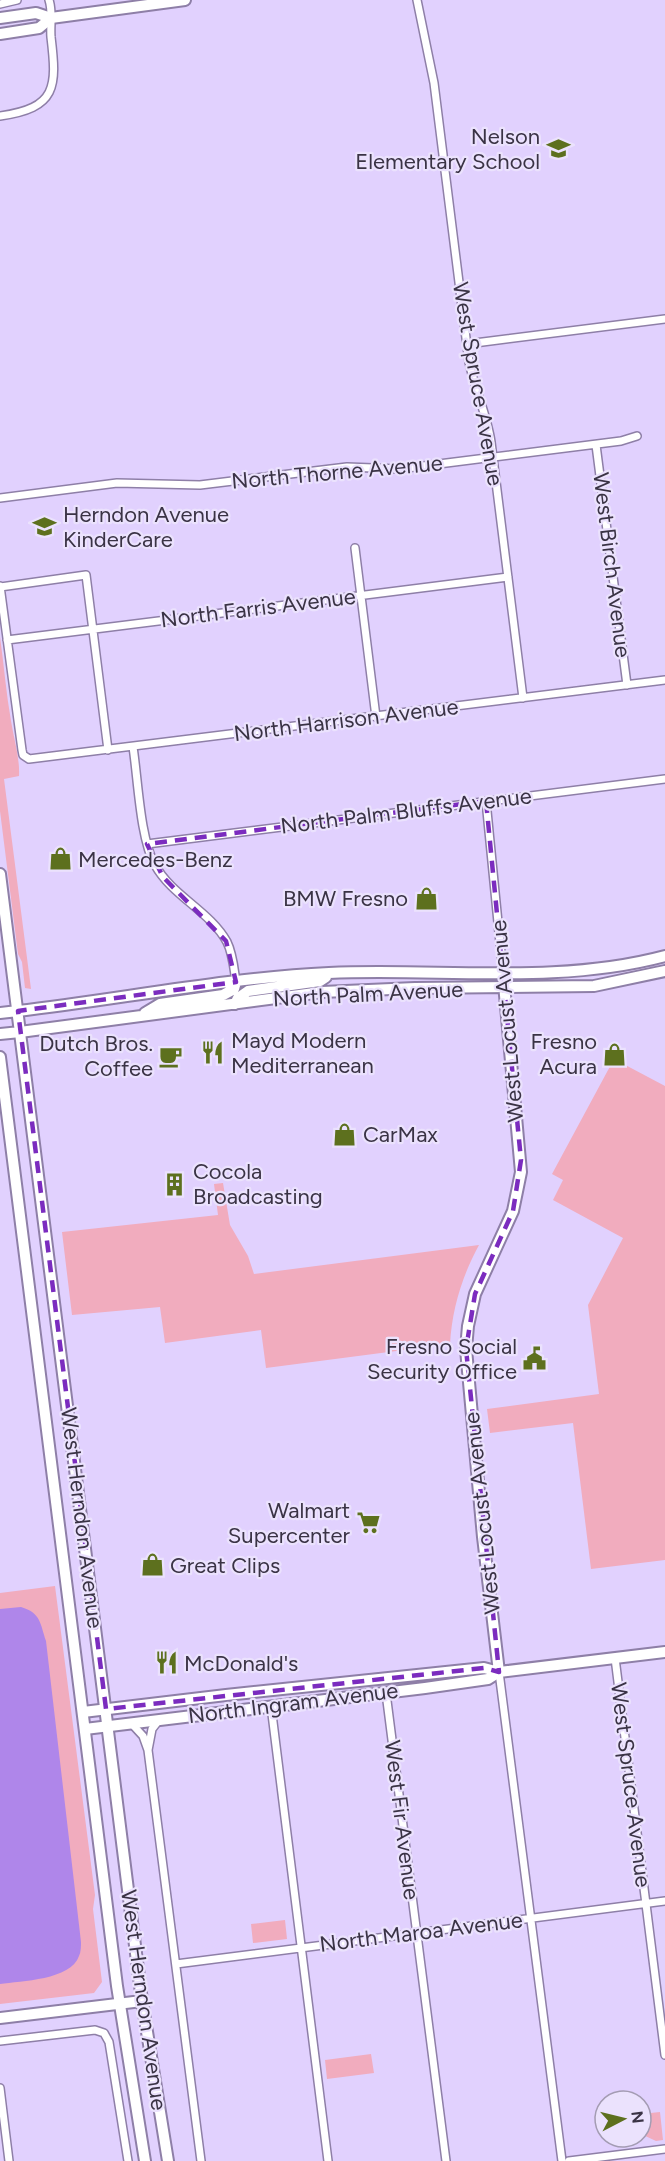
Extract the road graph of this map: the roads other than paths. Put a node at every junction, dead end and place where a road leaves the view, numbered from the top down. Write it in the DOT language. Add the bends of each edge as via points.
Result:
graph roads {
  1 [pos="17,0"];
  2 [pos="49,0"];
  3 [pos="185,0"];
  4 [pos="417,0"];
  5 [pos="0,4"];
  6 [pos="0,18"];
  7 [pos="51,18"];
  8 [pos="0,34"];
  9 [pos="0,116"];
  10 [pos="665,319"];
  11 [pos="467,344"];
  12 [pos="637,436"];
  13 [pos="596,445"];
  14 [pos="493,457"];
  15 [pos="0,498"];
  16 [pos="355,548"];
  17 [pos="508,577"];
  18 [pos="0,586"];
  19 [pos="362,595"];
  20 [pos="93,629"];
  21 [pos="7,640"];
  22 [pos="665,680"];
  23 [pos="627,685"];
  24 [pos="523,698"];
  25 [pos="376,717"];
  26 [pos="134,747"];
  27 [pos="108,750"];
  28 [pos="665,779"];
  29 [pos="486,801"];
  30 [pos="147,844"];
  31 [pos="0,874"];
  32 [pos="665,956"];
  33 [pos="665,971"];
  34 [pos="331,973"];
  35 [pos="503,973"];
  36 [pos="236,982"];
  37 [pos="504,988"];
  38 [pos="234,1004"];
  39 [pos="18,1011"];
  40 [pos="0,1013"];
  41 [pos="140,1017"];
  42 [pos="20,1032"];
  43 [pos="0,1034"];
  44 [pos="0,1057"];
  45 [pos="665,1652"];
  46 [pos="615,1658"];
  47 [pos="499,1672"];
  48 [pos="296,1688"];
  49 [pos="386,1693"];
  50 [pos="271,1706"];
  51 [pos="106,1709"];
  52 [pos="220,1711"];
  53 [pos="83,1712"];
  54 [pos="159,1719"];
  55 [pos="131,1723"];
  56 [pos="107,1725"];
  57 [pos="85,1729"];
  58 [pos="148,1750"];
  59 [pos="665,1900"];
  60 [pos="646,1903"];
  61 [pos="531,1918"];
  62 [pos="417,1933"];
  63 [pos="301,1948"];
  64 [pos="176,1964"];
  65 [pos="142,2001"];
  66 [pos="120,2003"];
  67 [pos="0,2018"];
  68 [pos="0,2041"];
  69 [pos="665,2055"];
  70 [pos="0,2088"];
  71 [pos="665,2149"];
  72 [pos="9,2161"];
  73 [pos="128,2161"];
  74 [pos="145,2161"];
  75 [pos="168,2161"];
  76 [pos="201,2161"];
  77 [pos="328,2161"];
  78 [pos="446,2161"];
  79 [pos="562,2161"];
  80 [pos="569,2161"];
  1 -- 5 [label="street"];
  2 -- 7 [label="street"];
  3 -- 7 [label="main road"];
  4 -- 11 [label="street, West Spruce Avenue" via="434,83"];
  6 -- 7 [label="main road" via="36,13"];
  7 -- 8 [label="main road" via="39,28"];
  7 -- 9 [label="street" via="55,75 50,89 30,109"];
  10 -- 11 [label="street"];
  11 -- 14 [label="street, West Spruce Avenue" via="472,380 489,429"];
  12 -- 13 [label="street, North Thorne Avenue"];
  13 -- 14 [label="street, North Thorne Avenue"];
  13 -- 23 [label="street, West Birch Avenue"];
  14 -- 15 [label="street, North Thorne Avenue" via="399,469 347,467 200,485 117,483"];
  14 -- 17 [label="street, West Spruce Avenue"];
  16 -- 19 [label="street"];
  17 -- 19 [label="street, North Farris Avenue"];
  17 -- 24 [label="street, West Spruce Avenue"];
  18 -- 20 [label="street" via="86,575"];
  18 -- 21 [label="street"];
  19 -- 20 [label="street, North Farris Avenue"];
  19 -- 25 [label="street"];
  20 -- 21 [label="street, North Farris Avenue"];
  20 -- 27 [label="street"];
  21 -- 27 [label="street, North Harrison Avenue" via="22,750 27,758"];
  22 -- 23 [label="street, North Harrison Avenue"];
  23 -- 24 [label="street, North Harrison Avenue"];
  24 -- 25 [label="street, North Harrison Avenue"];
  25 -- 26 [label="street, North Harrison Avenue"];
  26 -- 27 [label="street, North Harrison Avenue"];
  26 -- 30 [label="street"];
  28 -- 29 [label="street, North Palm Bluffs Avenue"];
  29 -- 30 [label="street, North Palm Bluffs Avenue"];
  29 -- 35 [label="street, West Locust Avenue"];
  30 -- 36 [label="street" via="163,877 226,941"];
  31 -- 39 [label="main road, West Herndon Avenue"];
  32 -- 35 [label="main road, North Palm Avenue" via="599,968"];
  33 -- 37 [label="main road, North Palm Avenue" via="594,986"];
  34 -- 35 [label="main road, North Palm Avenue"];
  34 -- 36 [label="main road, North Palm Avenue"];
  34 -- 38 [label="main road" via="320,981 248,991"];
  35 -- 37 [label="main road, West Locust Avenue"];
  36 -- 39 [label="main road, North Palm Avenue"];
  36 -- 41 [label="main road" via="228,993 160,1004"];
  37 -- 38 [label="main road, North Palm Avenue" via="322,992"];
  37 -- 47 [label="main road, West Locust Avenue" via="521,1172 513,1211 475,1294 466,1350"];
  38 -- 41 [label="main road, North Palm Avenue"];
  39 -- 40 [label="main road, North Palm Avenue"];
  39 -- 42 [label="main road, West Herndon Avenue"];
  41 -- 42 [label="main road, North Palm Avenue"];
  42 -- 43 [label="main road, North Palm Avenue"];
  42 -- 51 [label="main road, West Herndon Avenue"];
  44 -- 53 [label="main road, West Herndon Avenue"];
  45 -- 46 [label="main road, North Ingram Avenue"];
  46 -- 47 [label="main road, North Ingram Avenue"];
  46 -- 60 [label="street, West Spruce Avenue"];
  47 -- 48 [label="main road, North Ingram Avenue" via="484,1668"];
  47 -- 49 [label="main road, North Ingram Avenue" via="488,1679"];
  47 -- 61 [label="street, West Locust Avenue"];
  48 -- 51 [label="main road, North Ingram Avenue"];
  48 -- 52 [label="main road" via="286,1698 233,1704"];
  49 -- 50 [label="main road, North Ingram Avenue"];
  49 -- 62 [label="street, West Fir Avenue"];
  50 -- 52 [label="main road, North Ingram Avenue"];
  50 -- 63 [label="street"];
  51 -- 53 [label="main road, North Ingram Avenue"];
  51 -- 56 [label="main road, West Herndon Avenue"];
  52 -- 54 [label="main road, North Ingram Avenue"];
  53 -- 57 [label="main road, West Herndon Avenue"];
  54 -- 55 [label="main road, North Ingram Avenue"];
  54 -- 58 [label="street, West Herndon Avenue" via="152,1729"];
  55 -- 56 [label="main road, North Ingram Avenue"];
  55 -- 58 [label="street, West Herndon Avenue" via="143,1736"];
  56 -- 57 [label="main road, North Ingram Avenue"];
  56 -- 65 [label="main road, West Herndon Avenue"];
  57 -- 66 [label="main road, West Herndon Avenue"];
  58 -- 64 [label="street, West Herndon Avenue"];
  59 -- 60 [label="street, North Maroa Avenue"];
  60 -- 61 [label="street, North Maroa Avenue"];
  60 -- 69 [label="street, West Spruce Avenue"];
  61 -- 62 [label="street, North Maroa Avenue"];
  61 -- 79 [label="street, West Locust Avenue"];
  62 -- 63 [label="street, North Maroa Avenue"];
  62 -- 78 [label="street, West Fir Avenue"];
  63 -- 64 [label="street, North Maroa Avenue"];
  63 -- 77 [label="street"];
  64 -- 76 [label="street, West Herndon Avenue"];
  65 -- 66 [label="main road"];
  65 -- 75 [label="main road, West Herndon Avenue"];
  66 -- 67 [label="main road"];
  66 -- 74 [label="main road, West Herndon Avenue"];
  68 -- 73 [label="street" via="95,2030 104,2033 109,2042"];
  70 -- 72 [label="street"];
  71 -- 80 [label="street"];
}
